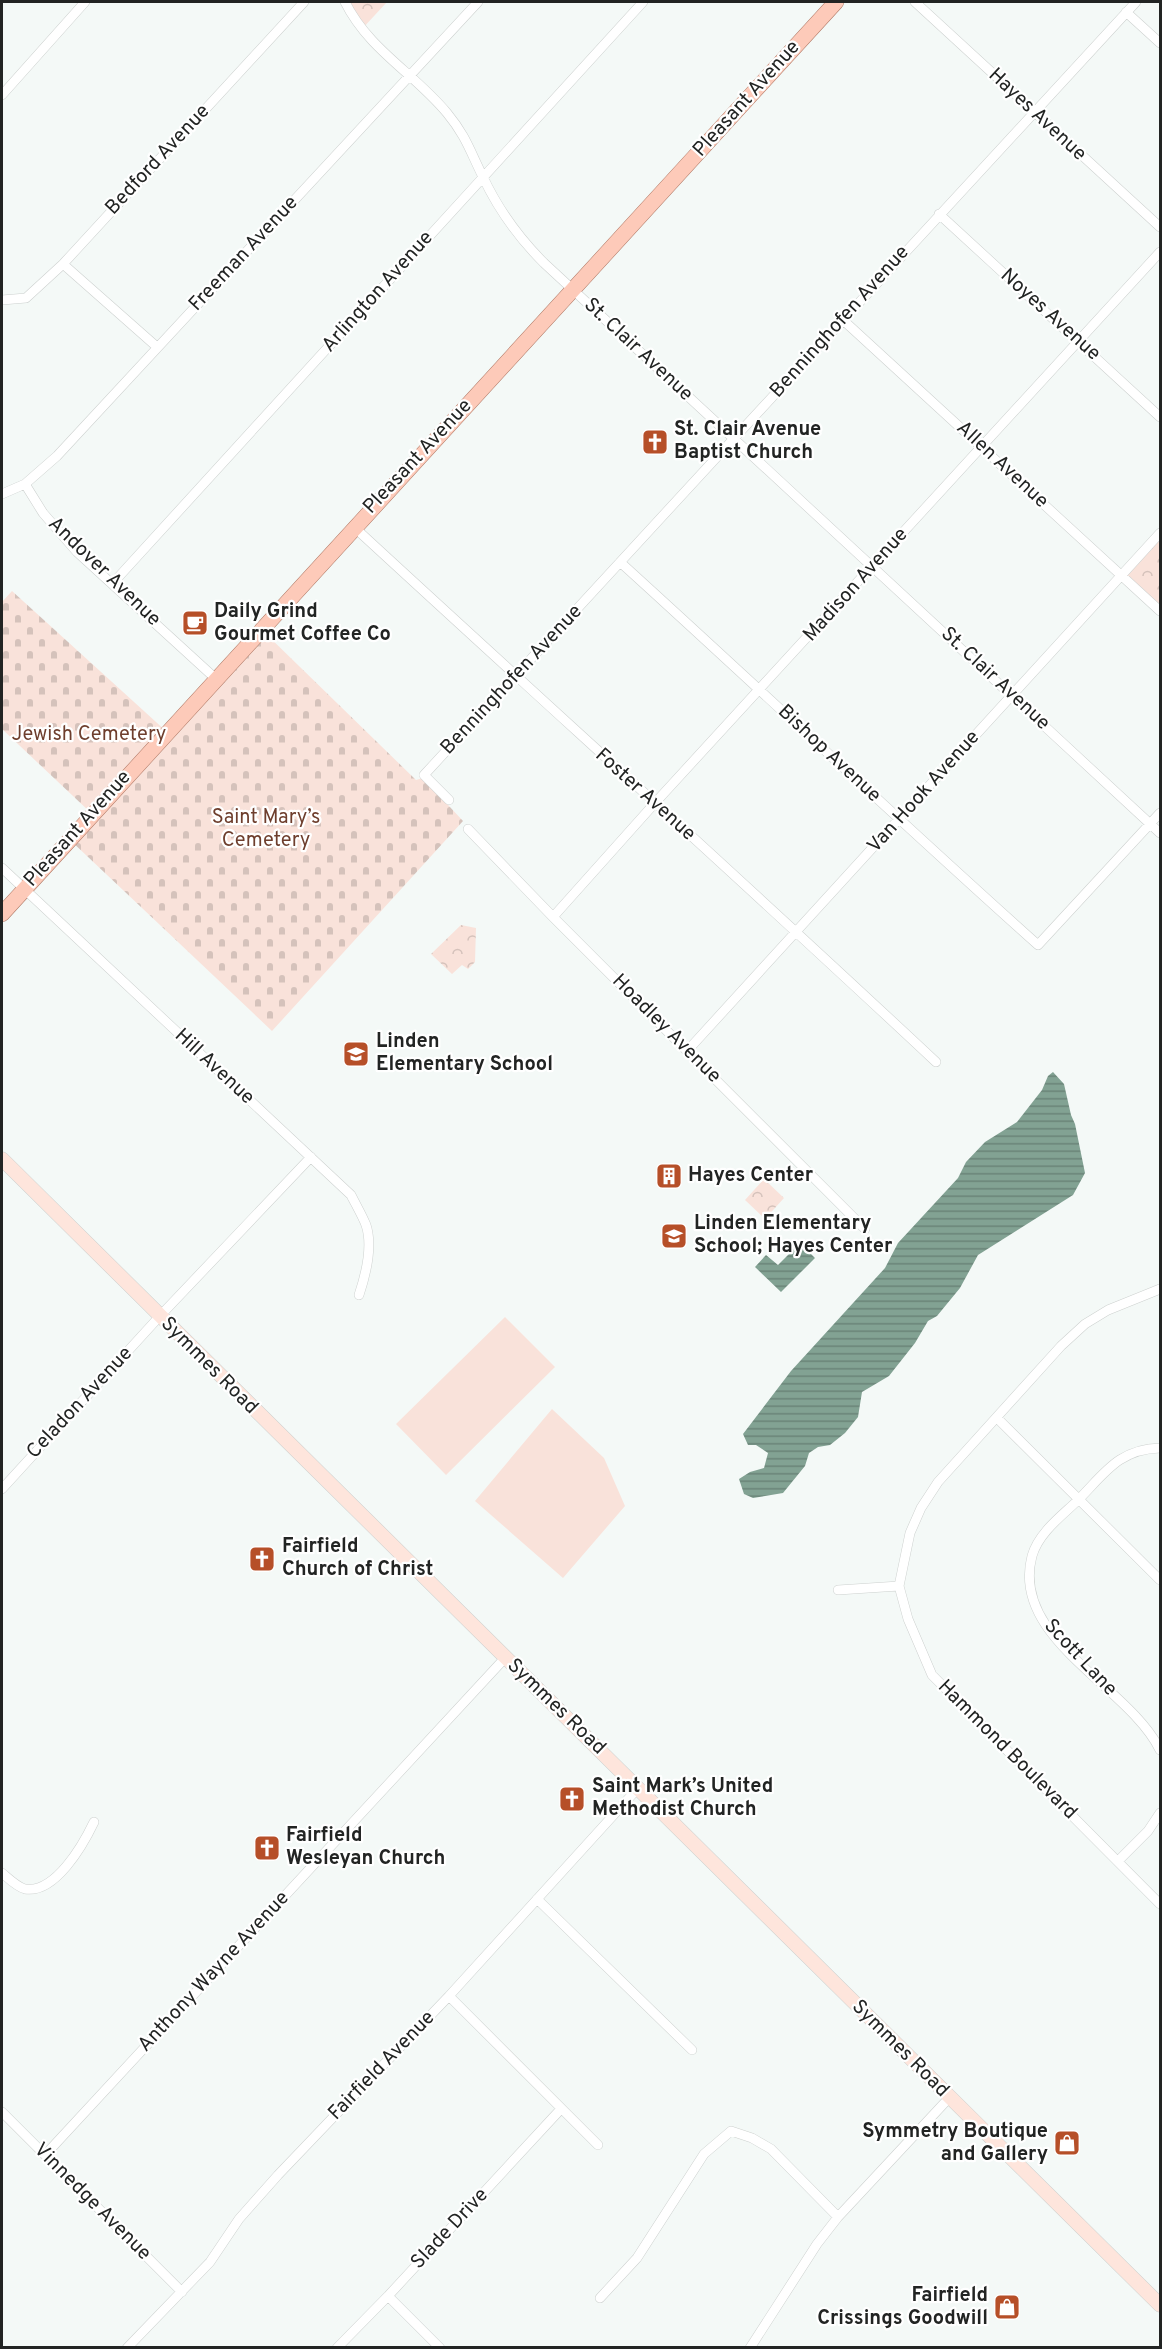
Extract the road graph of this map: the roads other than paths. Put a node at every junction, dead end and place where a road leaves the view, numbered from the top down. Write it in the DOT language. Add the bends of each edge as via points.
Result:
graph roads {
  1 [pos="85,2"];
  2 [pos="304,2"];
  3 [pos="345,2"];
  4 [pos="478,2"];
  5 [pos="644,2"];
  6 [pos="836,2"];
  7 [pos="915,2"];
  8 [pos="1136,2"];
  9 [pos="1126,12"];
  10 [pos="1161,43"];
  11 [pos="409,77"];
  12 [pos="2,95"];
  13 [pos="1033,112"];
  14 [pos="483,177"];
  15 [pos="939,214"];
  16 [pos="1161,227"];
  17 [pos="1161,252"];
  18 [pos="63,264"];
  19 [pos="573,290"];
  20 [pos="2,300"];
  21 [pos="843,320"];
  22 [pos="1079,342"];
  23 [pos="157,347"];
  24 [pos="1161,417"];
  25 [pos="734,437"];
  26 [pos="982,447"];
  27 [pos="25,484"];
  28 [pos="2,494"];
  29 [pos="354,527"];
  30 [pos="1161,533"];
  31 [pos="620,562"];
  32 [pos="874,566"];
  33 [pos="1121,575"];
  34 [pos="113,583"];
  35 [pos="1161,612"];
  36 [pos="514,675"];
  37 [pos="216,679"];
  38 [pos="760,689"];
  39 [pos="1011,695"];
  40 [pos="449,800"];
  41 [pos="654,804"];
  42 [pos="1161,813"];
  43 [pos="899,820"];
  44 [pos="1151,823"];
  45 [pos="468,829"];
  46 [pos="1161,833"];
  47 [pos="2,867"];
  48 [pos="24,890"];
  49 [pos="2,914"];
  50 [pos="553,917"];
  51 [pos="797,931"];
  52 [pos="688,1050"];
  53 [pos="936,1062"];
  54 [pos="310,1157"];
  55 [pos="2,1159"];
  56 [pos="865,1229"];
  57 [pos="1161,1289"];
  58 [pos="359,1295"];
  59 [pos="159,1317"];
  60 [pos="997,1418"];
  61 [pos="1161,1448"];
  62 [pos="2,1489"];
  63 [pos="1079,1498"];
  64 [pos="1161,1580"];
  65 [pos="899,1586"];
  66 [pos="838,1590"];
  67 [pos="505,1658"];
  68 [pos="1161,1750"];
  69 [pos="639,1787"];
  70 [pos="1161,1813"];
  71 [pos="93,1822"];
  72 [pos="1118,1861"];
  73 [pos="2,1873"];
  74 [pos="537,1899"];
  75 [pos="1161,1904"];
  76 [pos="449,1996"];
  77 [pos="692,2050"];
  78 [pos="949,2098"];
  79 [pos="560,2110"];
  80 [pos="2,2112"];
  81 [pos="598,2145"];
  82 [pos="46,2154"];
  83 [pos="838,2217"];
  84 [pos="182,2292"];
  85 [pos="388,2296"];
  86 [pos="600,2298"];
  87 [pos="1161,2305"];
  88 [pos="128,2348"];
  89 [pos="337,2348"];
  90 [pos="440,2348"];
  91 [pos="750,2348"];
  1 -- 12 [label="street"];
  2 -- 18 [label="street, Bedford Avenue"];
  3 -- 11 [label="street, St. Clair Avenue" via="365,34"];
  4 -- 11 [label="street, Freeman Avenue"];
  5 -- 14 [label="street, Arlington Avenue"];
  6 -- 19 [label="main road, Pleasant Avenue"];
  7 -- 13 [label="street, Hayes Avenue"];
  8 -- 9 [label="street, Benninghofen Avenue"];
  9 -- 10 [label="street"];
  9 -- 13 [label="street, Benninghofen Avenue"];
  11 -- 14 [label="street, St. Clair Avenue" via="446,111 467,140"];
  11 -- 23 [label="street, Freeman Avenue"];
  13 -- 15 [label="street, Benninghofen Avenue"];
  13 -- 16 [label="street, Hayes Avenue"];
  14 -- 19 [label="street, St. Clair Avenue" via="516,233"];
  14 -- 34 [label="street, Arlington Avenue"];
  15 -- 21 [label="street, Benninghofen Avenue"];
  15 -- 22 [label="street, Noyes Avenue"];
  17 -- 22 [label="street, Madison Avenue"];
  18 -- 20 [label="street, Bedford Avenue" via="26,298"];
  18 -- 23 [label="street"];
  19 -- 25 [label="street, St. Clair Avenue"];
  19 -- 29 [label="main road, Pleasant Avenue"];
  21 -- 25 [label="street, Benninghofen Avenue"];
  21 -- 26 [label="street, Allen Avenue"];
  22 -- 24 [label="street, Noyes Avenue"];
  22 -- 26 [label="street, Madison Avenue"];
  23 -- 27 [label="street, Freeman Avenue" via="57,456"];
  25 -- 31 [label="street, Benninghofen Avenue"];
  25 -- 32 [label="street, St. Clair Avenue"];
  26 -- 32 [label="street, Madison Avenue"];
  26 -- 33 [label="street, Allen Avenue"];
  27 -- 28 [label="street, Freeman Avenue"];
  27 -- 34 [label="street, Andover Avenue" via="43,513 77,552"];
  29 -- 36 [label="street, Foster Avenue"];
  29 -- 37 [label="main road, Pleasant Avenue"];
  30 -- 33 [label="street, Van Hook Avenue"];
  31 -- 36 [label="street, Benninghofen Avenue"];
  31 -- 38 [label="street, Bishop Avenue"];
  32 -- 38 [label="street, Madison Avenue"];
  32 -- 39 [label="street, St. Clair Avenue"];
  33 -- 35 [label="street, Allen Avenue"];
  33 -- 39 [label="street, Van Hook Avenue"];
  34 -- 37 [label="street, Andover Avenue"];
  36 -- 40 [label="street, Benninghofen Avenue" via="424,775"];
  36 -- 41 [label="street, Foster Avenue"];
  37 -- 48 [label="main road, Pleasant Avenue"];
  38 -- 41 [label="street, Madison Avenue"];
  38 -- 43 [label="street, Bishop Avenue"];
  39 -- 43 [label="street, Van Hook Avenue"];
  39 -- 44 [label="street, St. Clair Avenue"];
  41 -- 50 [label="street, Madison Avenue"];
  41 -- 51 [label="street, Foster Avenue"];
  42 -- 44 [label="street"];
  43 -- 44 [label="street, Bishop Avenue" via="1038,945"];
  43 -- 51 [label="street, Van Hook Avenue"];
  44 -- 46 [label="street, St. Clair Avenue"];
  45 -- 50 [label="street, Hoadley Avenue"];
  47 -- 48 [label="street, Hill Avenue"];
  48 -- 49 [label="main road, Pleasant Avenue"];
  48 -- 54 [label="street, Hill Avenue"];
  50 -- 52 [label="street, Hoadley Avenue"];
  51 -- 52 [label="street, Van Hook Avenue"];
  51 -- 53 [label="street, Foster Avenue"];
  52 -- 56 [label="street, Hoadley Avenue"];
  54 -- 58 [label="street, Hill Avenue" via="351,1195 367,1226 367,1263"];
  54 -- 59 [label="street"];
  55 -- 59 [label="main road, Symmes Road"];
  57 -- 60 [label="street, Hammond Boulevard" via="1108,1310 1085,1324"];
  59 -- 62 [label="street, Celadon Avenue"];
  59 -- 67 [label="main road, Symmes Road"];
  60 -- 63 [label="street"];
  60 -- 65 [label="street, Hammond Boulevard" via="938,1482 921,1508 910,1533"];
  61 -- 63 [label="street, Scott Lane" via="1130,1453 1115,1461"];
  63 -- 64 [label="street"];
  63 -- 68 [label="street, Scott Lane" via="1049,1527 1032,1554 1029,1581 1035,1607 1054,1636 1140,1722"];
  65 -- 66 [label="street"];
  65 -- 72 [label="street, Hammond Boulevard" via="908,1619 932,1675"];
  67 -- 69 [label="main road, Symmes Road"];
  67 -- 82 [label="street, Anthony Wayne Avenue"];
  69 -- 74 [label="street, Fairfield Avenue"];
  69 -- 78 [label="main road, Symmes Road"];
  70 -- 72 [label="street"];
  71 -- 73 [label="street" via="85,1841 54,1879 36,1889 23,1888"];
  72 -- 75 [label="street, Hammond Boulevard"];
  74 -- 76 [label="street, Fairfield Avenue"];
  74 -- 77 [label="street"];
  76 -- 79 [label="street"];
  76 -- 84 [label="street, Fairfield Avenue" via="278,2175"];
  78 -- 83 [label="street"];
  78 -- 87 [label="main road, Symmes Road"];
  79 -- 81 [label="street"];
  79 -- 85 [label="street, Slade Drive"];
  80 -- 82 [label="street, Vinnedge Avenue"];
  82 -- 84 [label="street, Vinnedge Avenue"];
  83 -- 86 [label="street" via="771,2149 731,2131 704,2154 637,2258"];
  83 -- 91 [label="street" via="816,2244"];
  84 -- 88 [label="street, Fairfield Avenue"];
  85 -- 89 [label="street, Slade Drive"];
  85 -- 90 [label="street"];
}
